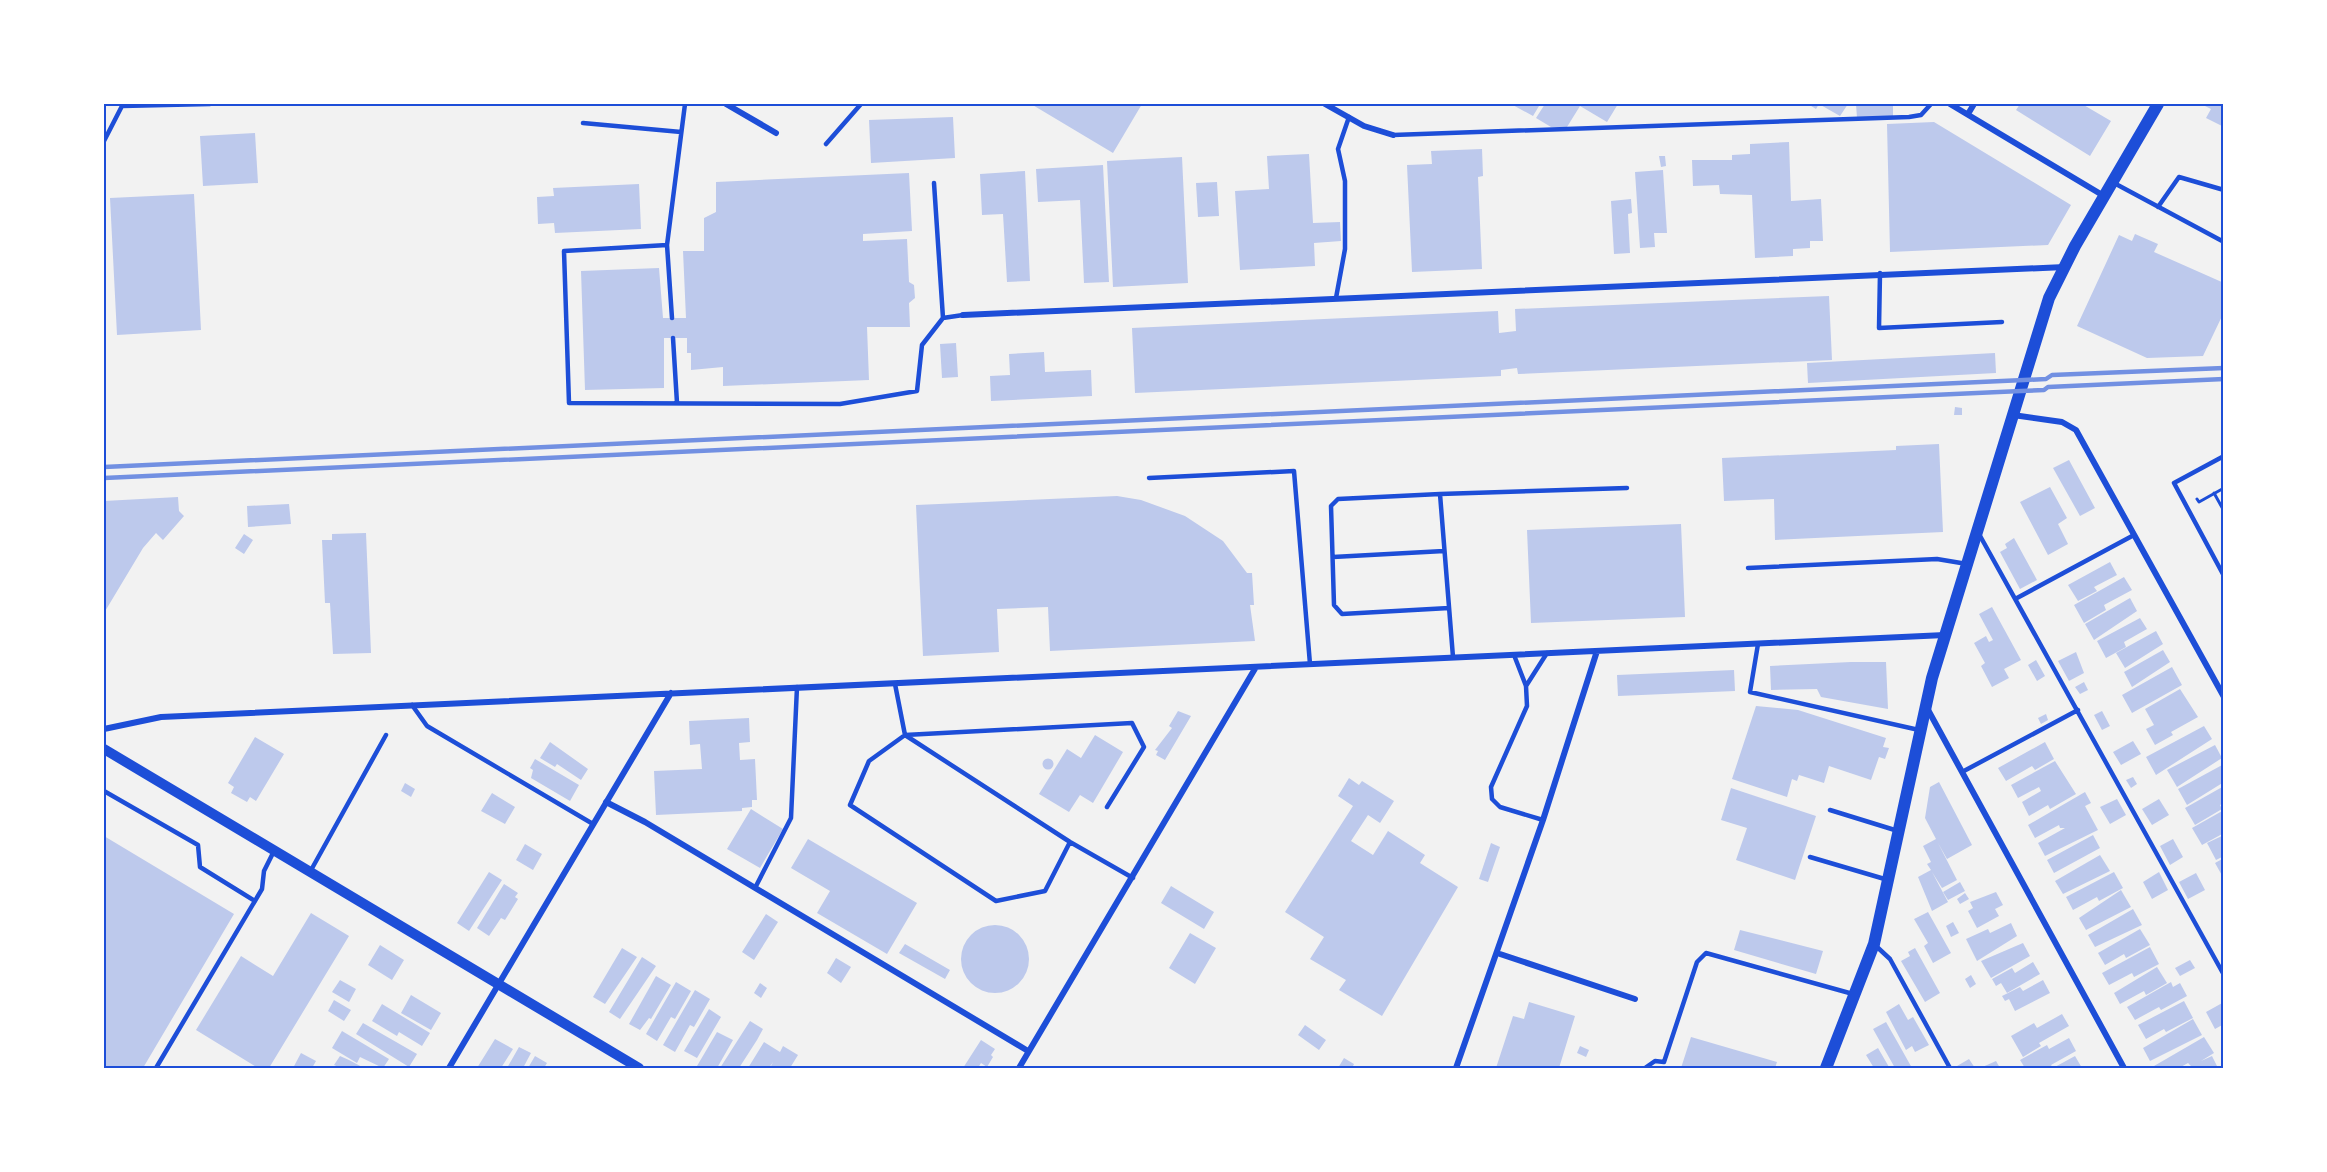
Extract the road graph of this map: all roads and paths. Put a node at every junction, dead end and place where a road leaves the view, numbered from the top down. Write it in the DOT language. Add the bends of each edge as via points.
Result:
graph roads {
  1 [pos="210,104"];
  2 [pos="685,104"];
  3 [pos="726,104"];
  4 [pos="861,104"];
  5 [pos="1325,104"];
  6 [pos="1931,104"];
  7 [pos="1950,104"];
  8 [pos="1974,104"];
  9 [pos="2158,104"];
  10 [pos="1968,114"];
  11 [pos="1349,117"];
  12 [pos="583,123"];
  13 [pos="681,132"];
  14 [pos="776,133"];
  15 [pos="1393,135"];
  16 [pos="104,141"];
  17 [pos="826,144"];
  18 [pos="934,183"];
  19 [pos="2114,183"];
  20 [pos="2223,190"];
  21 [pos="2105,197"];
  22 [pos="2158,207"];
  23 [pos="2223,242"];
  24 [pos="667,245"];
  25 [pos="2066,267"];
  26 [pos="1880,273"];
  27 [pos="1336,298"];
  28 [pos="963,315"];
  29 [pos="672,318"];
  30 [pos="943,318"];
  31 [pos="2002,322"];
  32 [pos="674,338"];
  33 [pos="677,403"];
  34 [pos="2013,415"];
  35 [pos="2223,456"];
  36 [pos="1149,478"];
  37 [pos="1627,488"];
  38 [pos="2223,488"];
  39 [pos="2214,493"];
  40 [pos="1440,494"];
  41 [pos="2195,494"];
  42 [pos="2223,511"];
  43 [pos="1977,531"];
  44 [pos="2134,534"];
  45 [pos="1444,551"];
  46 [pos="1333,557"];
  47 [pos="1966,564"];
  48 [pos="1748,568"];
  49 [pos="2223,576"];
  50 [pos="2017,598"];
  51 [pos="1449,608"];
  52 [pos="1945,635"];
  53 [pos="1758,644"];
  54 [pos="1598,651"];
  55 [pos="1547,653"];
  56 [pos="1514,655"];
  57 [pos="1453,657"];
  58 [pos="1310,664"];
  59 [pos="1256,667"];
  60 [pos="895,684"];
  61 [pos="1526,686"];
  62 [pos="797,687"];
  63 [pos="671,693"];
  64 [pos="2223,697"];
  65 [pos="412,705"];
  66 [pos="1925,705"];
  67 [pos="2078,710"];
  68 [pos="104,729"];
  69 [pos="1920,731"];
  70 [pos="386,735"];
  71 [pos="905,735"];
  72 [pos="104,749"];
  73 [pos="1962,772"];
  74 [pos="104,791"];
  75 [pos="606,802"];
  76 [pos="1107,807"];
  77 [pos="1830,810"];
  78 [pos="1543,820"];
  79 [pos="593,824"];
  80 [pos="1898,831"];
  81 [pos="1070,842"];
  82 [pos="274,851"];
  83 [pos="1810,857"];
  84 [pos="310,872"];
  85 [pos="1133,878"];
  86 [pos="1888,880"];
  87 [pos="755,888"];
  88 [pos="255,901"];
  89 [pos="1874,944"];
  90 [pos="1497,953"];
  91 [pos="2223,975"];
  92 [pos="497,984"];
  93 [pos="1856,994"];
  94 [pos="1635,999"];
  95 [pos="1028,1051"];
  96 [pos="156,1068"];
  97 [pos="448,1068"];
  98 [pos="639,1068"];
  99 [pos="1019,1068"];
  100 [pos="1456,1068"];
  101 [pos="1645,1068"];
  102 [pos="1826,1068"];
  103 [pos="1950,1068"];
  104 [pos="2124,1068"];
  1 -- 16 [label="lane" via="122,106"];
  2 -- 13 [label="lane"];
  3 -- 14 [label="street"];
  4 -- 17 [label="lane"];
  5 -- 11 [label="street"];
  6 -- 15 [label="lane" via="1921,115 1909,117"];
  7 -- 10 [label="street"];
  8 -- 10 [label="street"];
  9 -- 19 [label="main road"];
  10 -- 21 [label="street"];
  11 -- 15 [label="street"];
  11 -- 27 [label="lane" via="1338,149 1345,181 1345,249"];
  12 -- 13 [label="lane"];
  13 -- 24 [label="lane"];
  18 -- 30 [label="lane"];
  19 -- 21 [label="main road"];
  19 -- 22 [label="lane"];
  20 -- 22 [label="lane" via="2179,177"];
  21 -- 25 [label="main road"];
  22 -- 23 [label="lane"];
  24 -- 29 [label="lane"];
  24 -- 33 [label="lane" via="564,251 569,403"];
  25 -- 26 [label="street"];
  25 -- 34 [label="main road" via="2049,298"];
  26 -- 27 [label="street"];
  26 -- 31 [label="lane" via="1879,328"];
  27 -- 28 [label="street"];
  28 -- 30 [label="lane"];
  30 -- 33 [label="lane" via="922,345 917,391 840,404"];
  32 -- 33 [label="lane"];
  34 -- 43 [label="main road"];
  34 -- 44 [label="street" via="2072,426"];
  35 -- 49 [label="lane" via="2174,483"];
  36 -- 58 [label="lane" via="1294,471"];
  37 -- 40 [label="lane"];
  38 -- 39 [label="path"];
  39 -- 41 [label="path" via="2199,502"];
  39 -- 42 [label="path"];
  40 -- 45 [label="lane"];
  40 -- 46 [label="lane" via="1338,500 1331,506"];
  43 -- 47 [label="main road"];
  43 -- 50 [label="lane"];
  44 -- 50 [label="lane"];
  44 -- 64 [label="street"];
  45 -- 46 [label="lane"];
  45 -- 51 [label="lane"];
  46 -- 51 [label="lane" via="1335,605 1342,614"];
  47 -- 48 [label="lane" via="1937,559"];
  47 -- 52 [label="main road"];
  50 -- 67 [label="lane"];
  51 -- 57 [label="lane"];
  52 -- 53 [label="street"];
  52 -- 66 [label="main road"];
  53 -- 54 [label="street"];
  53 -- 69 [label="lane" via="1750,692"];
  54 -- 55 [label="street"];
  54 -- 78 [label="street"];
  55 -- 56 [label="street"];
  55 -- 61 [label="lane"];
  56 -- 57 [label="street"];
  56 -- 61 [label="lane"];
  57 -- 58 [label="street"];
  58 -- 59 [label="street"];
  59 -- 60 [label="street"];
  59 -- 85 [label="street"];
  60 -- 62 [label="street"];
  60 -- 71 [label="lane"];
  61 -- 78 [label="lane" via="1527,706 1491,787 1492,799 1500,807"];
  62 -- 63 [label="street"];
  62 -- 87 [label="lane" via="791,818"];
  63 -- 65 [label="street"];
  63 -- 75 [label="street"];
  65 -- 68 [label="street" via="161,717"];
  65 -- 79 [label="lane" via="426,726"];
  66 -- 69 [label="main road"];
  66 -- 73 [label="street"];
  67 -- 73 [label="lane"];
  67 -- 91 [label="lane"];
  69 -- 80 [label="main road"];
  70 -- 84 [label="lane"];
  71 -- 76 [label="lane" via="1132,723 1144,747"];
  71 -- 81 [label="lane"];
  71 -- 81 [label="lane" via="868,761 850,805 996,901 1045,891"];
  72 -- 82 [label="street"];
  73 -- 104 [label="street"];
  74 -- 88 [label="lane" via="198,845 200,867"];
  75 -- 79 [label="street"];
  75 -- 87 [label="street"];
  77 -- 80 [label="lane"];
  78 -- 90 [label="street"];
  79 -- 92 [label="street"];
  80 -- 86 [label="main road"];
  81 -- 85 [label="lane"];
  82 -- 84 [label="street"];
  82 -- 88 [label="lane"];
  83 -- 86 [label="lane"];
  84 -- 92 [label="street"];
  85 -- 95 [label="street"];
  86 -- 89 [label="main road"];
  87 -- 95 [label="street"];
  88 -- 96 [label="lane"];
  89 -- 93 [label="main road"];
  89 -- 103 [label="lane" via="1890,959"];
  90 -- 94 [label="street"];
  90 -- 100 [label="street"];
  92 -- 97 [label="street"];
  92 -- 98 [label="street"];
  93 -- 101 [label="lane" via="1706,953 1697,962 1664,1062"];
  93 -- 102 [label="main road"];
  95 -- 99 [label="street"];
}
